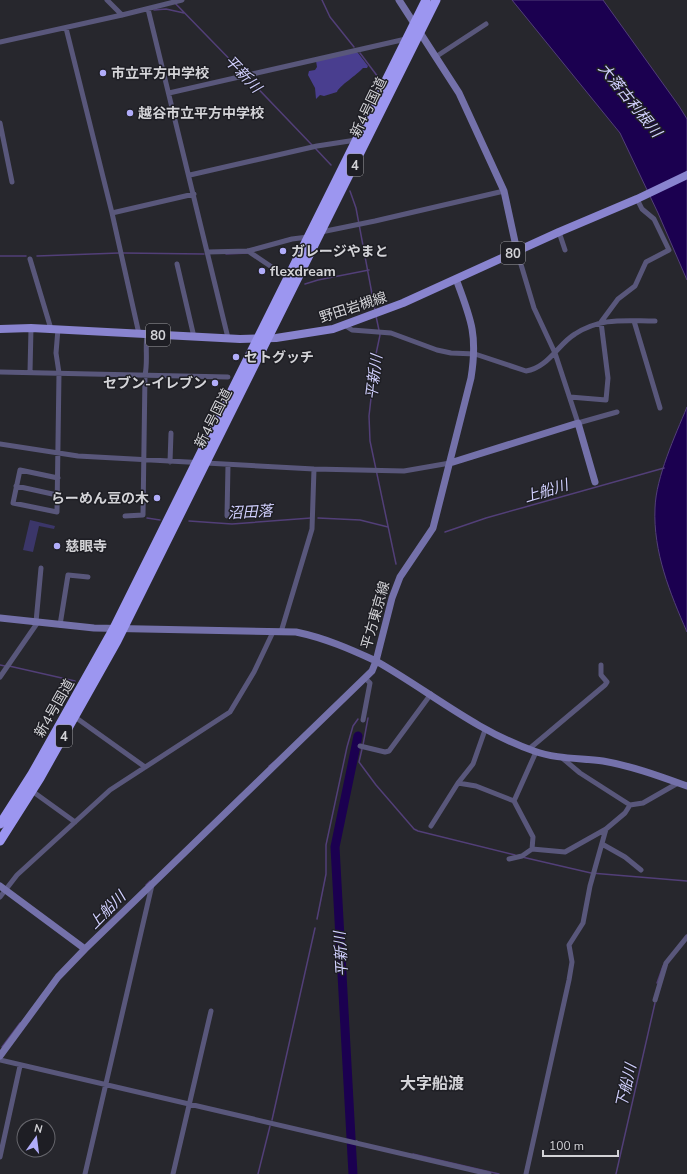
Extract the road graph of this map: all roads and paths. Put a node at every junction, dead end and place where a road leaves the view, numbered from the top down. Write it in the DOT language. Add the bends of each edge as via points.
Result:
graph roads {
  1 [pos="107,0"];
  2 [pos="182,0"];
  3 [pos="399,0"];
  4 [pos="426,0"];
  5 [pos="436,0"];
  6 [pos="148,9"];
  7 [pos="122,16"];
  8 [pos="415,23"];
  9 [pos="486,24"];
  10 [pos="66,28"];
  11 [pos="420,31"];
  12 [pos="407,39"];
  13 [pos="0,42"];
  14 [pos="437,56"];
  15 [pos="169,93"];
  16 [pos="0,123"];
  17 [pos="356,140"];
  18 [pos="190,175"];
  19 [pos="687,175"];
  20 [pos="12,182"];
  21 [pos="504,191"];
  22 [pos="194,194"];
  23 [pos="637,199"];
  24 [pos="112,213"];
  25 [pos="321,232"];
  26 [pos="559,232"];
  27 [pos="308,237"];
  28 [pos="565,250"];
  29 [pos="248,251"];
  30 [pos="517,251"];
  31 [pos="208,252"];
  32 [pos="30,259"];
  33 [pos="177,264"];
  34 [pos="288,278"];
  35 [pos="456,279"];
  36 [pos="634,321"];
  37 [pos="655,321"];
  38 [pos="601,322"];
  39 [pos="346,326"];
  40 [pos="31,328"];
  41 [pos="54,329"];
  42 [pos="0,330"];
  43 [pos="139,334"];
  44 [pos="147,335"];
  45 [pos="194,337"];
  46 [pos="228,338"];
  47 [pos="258,338"];
  48 [pos="268,338"];
  49 [pos="555,353"];
  50 [pos="475,354"];
  51 [pos="0,372"];
  52 [pos="30,372"];
  53 [pos="59,373"];
  54 [pos="145,375"];
  55 [pos="228,377"];
  56 [pos="570,397"];
  57 [pos="660,408"];
  58 [pos="617,412"];
  59 [pos="578,422"];
  60 [pos="170,433"];
  61 [pos="0,444"];
  62 [pos="58,454"];
  63 [pos="144,460"];
  64 [pos="170,462"];
  65 [pos="196,463"];
  66 [pos="206,463"];
  67 [pos="450,463"];
  68 [pos="228,465"];
  69 [pos="314,469"];
  70 [pos="58,478"];
  71 [pos="595,482"];
  72 [pos="16,486"];
  73 [pos="57,495"];
  74 [pos="125,516"];
  75 [pos="226,516"];
  76 [pos="41,568"];
  77 [pos="88,577"];
  78 [pos="0,618"];
  79 [pos="37,622"];
  80 [pos="60,625"];
  81 [pos="114,628"];
  82 [pos="124,628"];
  83 [pos="273,632"];
  84 [pos="281,632"];
  85 [pos="376,662"];
  86 [pos="601,665"];
  87 [pos="0,677"];
  88 [pos="365,678"];
  89 [pos="431,694"];
  90 [pos="75,717"];
  91 [pos="363,720"];
  92 [pos="485,730"];
  93 [pos="360,746"];
  94 [pos="533,750"];
  95 [pos="561,757"];
  96 [pos="145,767"];
  97 [pos="458,783"];
  98 [pos="678,783"];
  99 [pos="687,786"];
  100 [pos="32,792"];
  101 [pos="514,801"];
  102 [pos="630,805"];
  103 [pos="75,822"];
  104 [pos="0,824"];
  105 [pos="431,826"];
  106 [pos="606,829"];
  107 [pos="0,841"];
  108 [pos="602,844"];
  109 [pos="532,849"];
  110 [pos="509,859"];
  111 [pos="641,870"];
  112 [pos="152,884"];
  113 [pos="3,888"];
  114 [pos="0,897"];
  115 [pos="687,938"];
  116 [pos="83,947"];
  117 [pos="655,1000"];
  118 [pos="211,1011"];
  119 [pos="0,1056"];
  120 [pos="0,1060"];
  121 [pos="20,1066"];
  122 [pos="106,1086"];
  123 [pos="191,1104"];
  124 [pos="0,1157"];
  125 [pos="85,1174"];
  126 [pos="173,1174"];
  127 [pos="489,1174"];
  128 [pos="526,1174"];
  1 -- 7 [label="street"];
  2 -- 6 [label="street"];
  3 -- 8 [label="street"];
  4 -- 8 [label="highway, 新4号国道 / 4"];
  5 -- 11 [label="highway, 新4号国道 / 4"];
  6 -- 7 [label="street"];
  6 -- 15 [label="street"];
  7 -- 10 [label="street"];
  8 -- 11 [label="street"];
  8 -- 12 [label="highway, 新4号国道 / 4"];
  9 -- 14 [label="street"];
  10 -- 13 [label="street"];
  10 -- 24 [label="street"];
  11 -- 14 [label="street"];
  11 -- 25 [label="highway, 新4号国道 / 4"];
  12 -- 15 [label="street"];
  12 -- 17 [label="highway, 新4号国道 / 4"];
  14 -- 21 [label="street" via="459,93"];
  15 -- 18 [label="street"];
  16 -- 20 [label="street"];
  17 -- 18 [label="street" via="317,146"];
  17 -- 27 [label="highway, 新4号国道 / 4"];
  18 -- 22 [label="street"];
  19 -- 23 [label="main road, 野田岩槻線 / 80"];
  21 -- 25 [label="street"];
  21 -- 30 [label="street"];
  22 -- 24 [label="street"];
  22 -- 31 [label="street"];
  23 -- 26 [label="main road, 野田岩槻線 / 80"];
  23 -- 38 [label="street" via="642,209 654,219 669,250 646,262 636,286 618,299"];
  24 -- 43 [label="street"];
  25 -- 48 [label="highway, 新4号国道 / 4"];
  26 -- 28 [label="street"];
  26 -- 30 [label="main road, 野田岩槻線 / 80"];
  27 -- 29 [label="street"];
  27 -- 34 [label="highway, 新4号国道 / 4"];
  29 -- 31 [label="street"];
  29 -- 34 [label="street"];
  30 -- 35 [label="main road, 野田岩槻線 / 80"];
  30 -- 49 [label="street" via="534,308"];
  31 -- 46 [label="street"];
  32 -- 41 [label="street"];
  33 -- 45 [label="street"];
  34 -- 47 [label="highway, 新4号国道 / 4"];
  35 -- 39 [label="main road, 野田岩槻線 / 80"];
  35 -- 50 [label="street, 平方東京線" via="474,332"];
  36 -- 37 [label="street"];
  36 -- 38 [label="street"];
  36 -- 57 [label="street"];
  38 -- 49 [label="street" via="573,335"];
  38 -- 56 [label="street" via="608,378 606,400"];
  39 -- 48 [label="main road, 野田岩槻線 / 80"];
  39 -- 50 [label="street" via="352,330 391,333 437,350"];
  40 -- 41 [label="main road, 野田岩槻線 / 80"];
  40 -- 42 [label="main road, 野田岩槻線 / 80"];
  40 -- 52 [label="street"];
  41 -- 43 [label="main road, 野田岩槻線 / 80"];
  41 -- 53 [label="street"];
  43 -- 44 [label="main road, 野田岩槻線 / 80"];
  44 -- 45 [label="main road, 野田岩槻線 / 80"];
  44 -- 54 [label="street"];
  45 -- 46 [label="main road, 野田岩槻線 / 80"];
  46 -- 47 [label="main road, 野田岩槻線 / 80"];
  47 -- 48 [label="main road, 野田岩槻線 / 80"];
  47 -- 65 [label="highway, 新4号国道 / 4"];
  48 -- 66 [label="highway, 新4号国道 / 4"];
  49 -- 50 [label="street" via="533,370"];
  49 -- 56 [label="street"];
  50 -- 67 [label="street, 平方東京線"];
  51 -- 52 [label="street"];
  52 -- 53 [label="street"];
  53 -- 54 [label="street"];
  53 -- 62 [label="street"];
  54 -- 55 [label="street"];
  54 -- 63 [label="street"];
  56 -- 59 [label="street"];
  58 -- 59 [label="street"];
  59 -- 67 [label="street"];
  59 -- 71 [label="street"];
  60 -- 64 [label="street"];
  61 -- 62 [label="street"];
  62 -- 63 [label="street"];
  62 -- 70 [label="street"];
  63 -- 64 [label="street"];
  63 -- 74 [label="street" via="143,515"];
  64 -- 65 [label="street"];
  65 -- 66 [label="street"];
  65 -- 81 [label="highway, 新4号国道 / 4"];
  66 -- 68 [label="street"];
  66 -- 82 [label="highway, 新4号国道 / 4"];
  67 -- 69 [label="street" via="404,471"];
  67 -- 85 [label="street, 平方東京線" via="432,531 400,577 392,598"];
  68 -- 69 [label="street"];
  68 -- 75 [label="street"];
  69 -- 84 [label="street" via="312,529"];
  70 -- 72 [label="street" via="20,470"];
  70 -- 73 [label="street"];
  72 -- 73 [label="street"];
  72 -- 73 [label="street" via="13,503 57,512"];
  76 -- 79 [label="street"];
  77 -- 80 [label="street" via="68,575"];
  78 -- 79 [label="street"];
  79 -- 80 [label="street"];
  79 -- 87 [label="street"];
  80 -- 81 [label="street"];
  81 -- 82 [label="street"];
  81 -- 104 [label="highway, 新4号国道 / 4" via="32,774"];
  82 -- 83 [label="street"];
  82 -- 90 [label="highway, 新4号国道 / 4"];
  83 -- 84 [label="street"];
  83 -- 96 [label="street" via="254,672 230,712"];
  84 -- 85 [label="street" via="314,636 339,644"];
  85 -- 88 [label="street"];
  85 -- 89 [label="street, 平方東京線"];
  86 -- 94 [label="street" via="601,675 607,682 605,685"];
  88 -- 91 [label="street" via="370,683"];
  88 -- 112 [label="street"];
  89 -- 92 [label="street, 平方東京線"];
  89 -- 93 [label="street" via="389,752"];
  90 -- 96 [label="street"];
  90 -- 100 [label="highway, 新4号国道 / 4"];
  92 -- 94 [label="street, 平方東京線"];
  92 -- 97 [label="street" via="473,764"];
  94 -- 95 [label="street, 平方東京線"];
  94 -- 101 [label="street"];
  95 -- 98 [label="street, 平方東京線" via="625,766"];
  95 -- 102 [label="street" via="580,773"];
  96 -- 103 [label="street" via="110,790"];
  97 -- 101 [label="street" via="476,786"];
  97 -- 105 [label="street"];
  98 -- 99 [label="street, 平方東京線"];
  98 -- 102 [label="street" via="643,803"];
  100 -- 103 [label="street"];
  100 -- 107 [label="highway, 新4号国道 / 4"];
  101 -- 109 [label="street" via="533,837"];
  102 -- 106 [label="street" via="625,813"];
  103 -- 113 [label="street"];
  106 -- 108 [label="street"];
  106 -- 109 [label="street" via="565,852"];
  108 -- 111 [label="street"];
  108 -- 128 [label="street" via="583,923 569,945 572,962 569,980"];
  109 -- 110 [label="street" via="522,856"];
  112 -- 116 [label="street"];
  112 -- 122 [label="street"];
  113 -- 114 [label="street"];
  113 -- 116 [label="street"];
  115 -- 117 [label="street" via="666,962"];
  116 -- 119 [label="street"];
  118 -- 123 [label="street"];
  120 -- 121 [label="street"];
  121 -- 122 [label="street"];
  121 -- 124 [label="street"];
  122 -- 123 [label="street"];
  122 -- 125 [label="street"];
  123 -- 126 [label="street"];
  123 -- 127 [label="street"];
}
